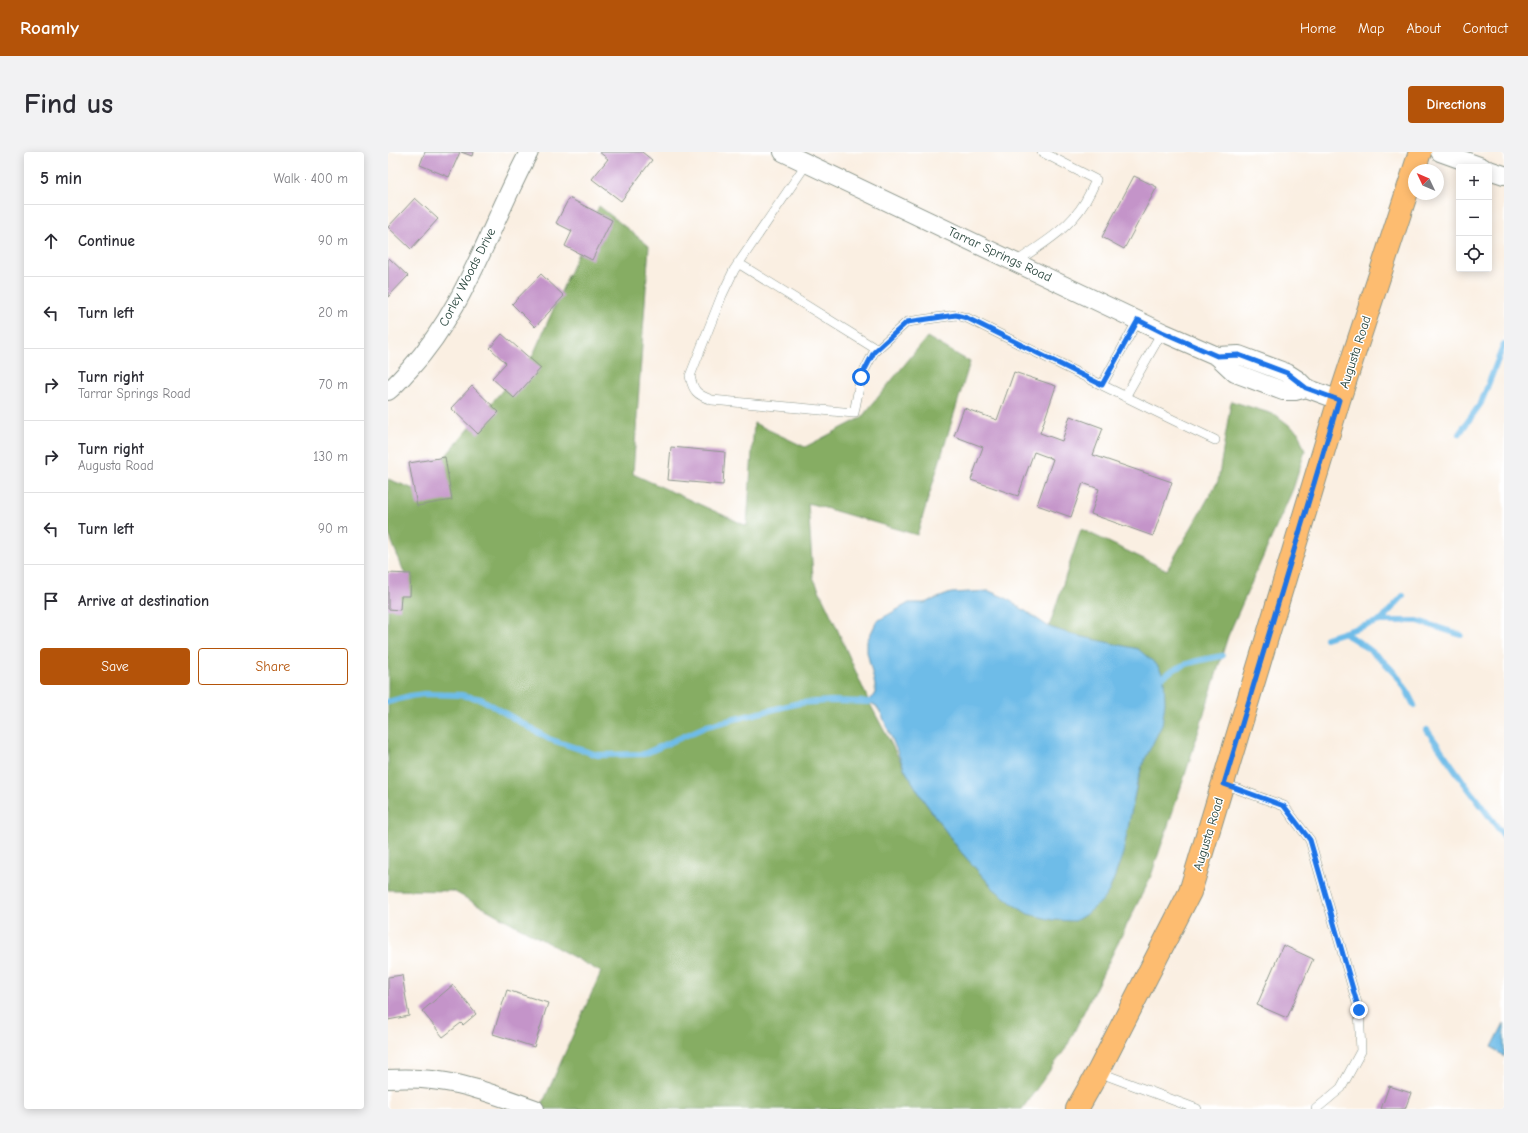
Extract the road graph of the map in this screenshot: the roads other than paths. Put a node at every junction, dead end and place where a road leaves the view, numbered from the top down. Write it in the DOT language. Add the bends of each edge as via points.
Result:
graph roads {
  1 [pos="529,152"];
  2 [pos="783,152"];
  3 [pos="1042,152"];
  4 [pos="1420,152"];
  5 [pos="1440,152"];
  6 [pos="807,163"];
  7 [pos="1474,164"];
  8 [pos="1492,171"];
  9 [pos="1504,175"];
  10 [pos="1016,262"];
  11 [pos="738,263"];
  12 [pos="1138,320"];
  13 [pos="1162,332"];
  14 [pos="876,349"];
  15 [pos="1102,385"];
  16 [pos="388,391"];
  17 [pos="1125,398"];
  18 [pos="1339,400"];
  19 [pos="1215,440"];
  20 [pos="1224,784"];
  21 [pos="1098,1072"];
  22 [pos="388,1079"];
  23 [pos="535,1109"];
  24 [pos="1077,1109"];
  25 [pos="1197,1109"];
  26 [pos="1316,1109"];
  1 -- 16 [label="street, Corley Woods Drive" via="462,293 442,327 420,358"];
  2 -- 6 [label="street, Tarrar Springs Road"];
  3 -- 10 [label="lane" via="1096,180 1085,203 1072,220"];
  4 -- 18 [label="main road, Augusta Road"];
  5 -- 7 [label="street"];
  6 -- 10 [label="street, Tarrar Springs Road"];
  6 -- 11 [label="lane"];
  8 -- 9 [label="street"];
  10 -- 12 [label="street, Tarrar Springs Road"];
  11 -- 14 [label="lane"];
  11 -- 14 [label="lane" via="722,295 690,376 692,387 701,396 712,400 854,413 861,377"];
  12 -- 13 [label="street, Tarrar Springs Road"];
  12 -- 15 [label="lane"];
  13 -- 17 [label="lane"];
  13 -- 18 [label="street, Tarrar Springs Road" via="1217,356 1235,373 1283,391 1306,388"];
  14 -- 15 [label="lane" via="907,322 956,315 967,318"];
  15 -- 17 [label="lane"];
  17 -- 19 [label="lane"];
  18 -- 20 [label="main road, Augusta Road"];
  20 -- 21 [label="main road, Augusta Road" via="1190,892"];
  20 -- 26 [label="lane" via="1284,806 1310,840 1355,995 1359,1010 1361,1051 1341,1088"];
  21 -- 24 [label="main road, Augusta Road"];
  21 -- 25 [label="lane"];
  22 -- 23 [label="street" via="434,1079 458,1083"];
}
